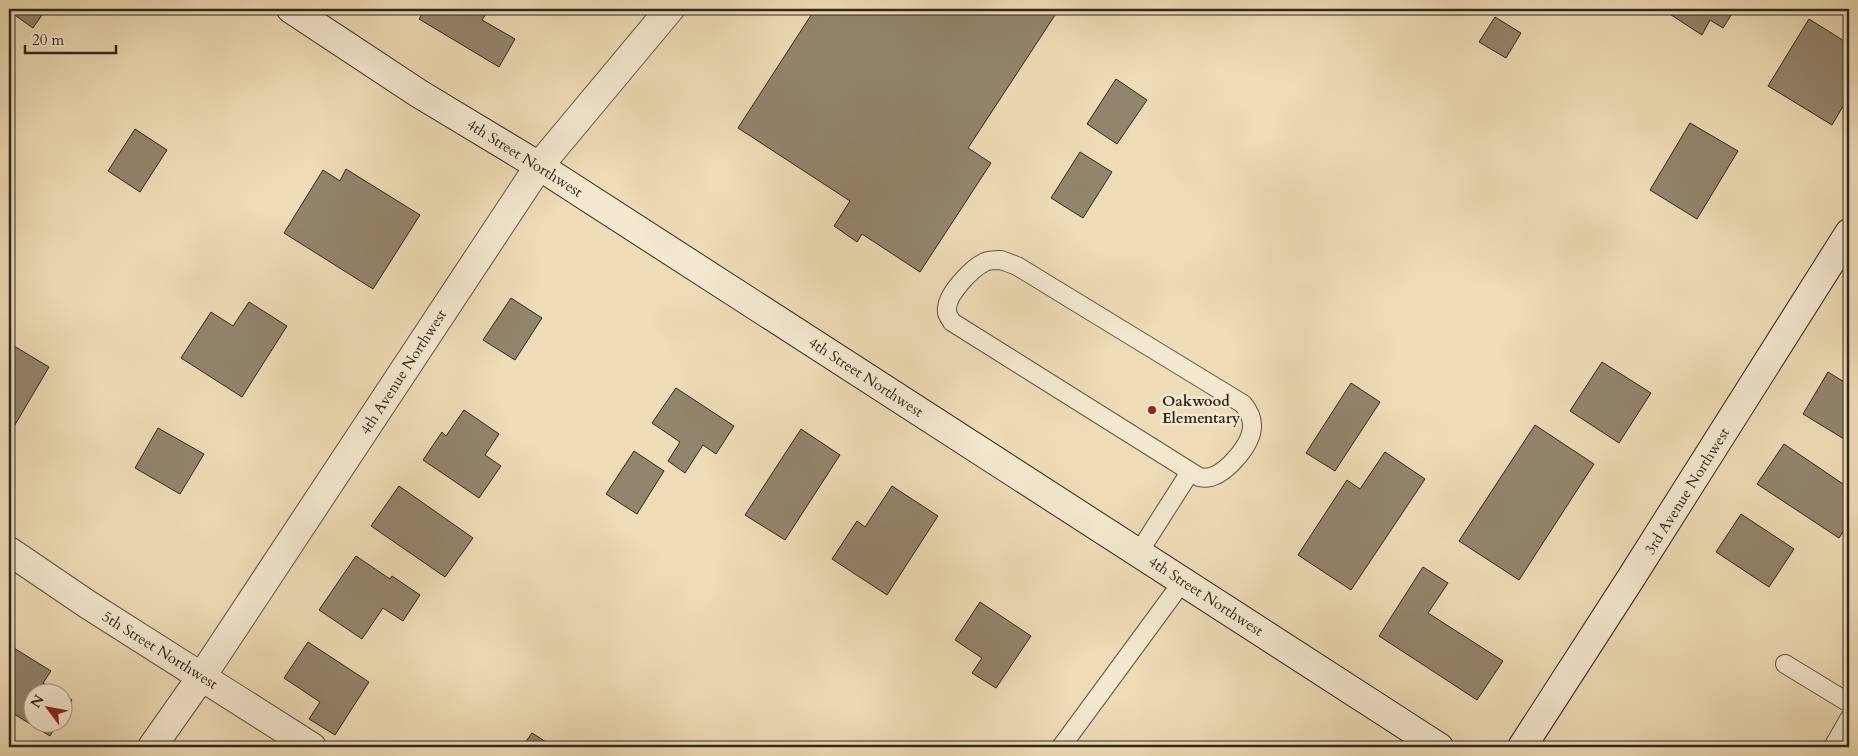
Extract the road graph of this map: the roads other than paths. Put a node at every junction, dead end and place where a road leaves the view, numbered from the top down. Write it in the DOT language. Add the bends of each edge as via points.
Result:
graph roads {
  1 [pos="291,9"];
  2 [pos="670,9"];
  3 [pos="539,166"];
  4 [pos="1849,233"];
  5 [pos="1190,472"];
  6 [pos="9,551"];
  7 [pos="1139,552"];
  8 [pos="1183,581"];
  9 [pos="1785,664"];
  10 [pos="202,676"];
  11 [pos="1849,703"];
  12 [pos="1849,719"];
  13 [pos="152,747"];
  14 [pos="312,747"];
  15 [pos="1062,747"];
  16 [pos="1439,747"];
  17 [pos="1522,747"];
  18 [pos="1833,747"];
  1 -- 3 [label="main road, 4th Street Northwest" via="418,93"];
  2 -- 3 [label="main road, 4th Avenue Northwest"];
  3 -- 7 [label="main road, 4th Street Northwest"];
  3 -- 10 [label="main road, 4th Avenue Northwest"];
  4 -- 17 [label="main road, 3rd Avenue Northwest"];
  5 -- 5 [label="lane" via="1209,478 1235,460 1251,434 1250,414 1243,404 1018,266 1001,260 986,261 971,270 958,285 947,306 947,315 952,322"];
  5 -- 7 [label="lane"];
  6 -- 10 [label="main road, 5th Street Northwest"];
  7 -- 8 [label="main road, 4th Street Northwest"];
  8 -- 15 [label="lane"];
  8 -- 16 [label="main road, 4th Street Northwest"];
  9 -- 11 [label="lane"];
  10 -- 13 [label="main road, 4th Avenue Northwest"];
  10 -- 14 [label="main road, 5th Street Northwest"];
  12 -- 18 [label="lane"];
}
